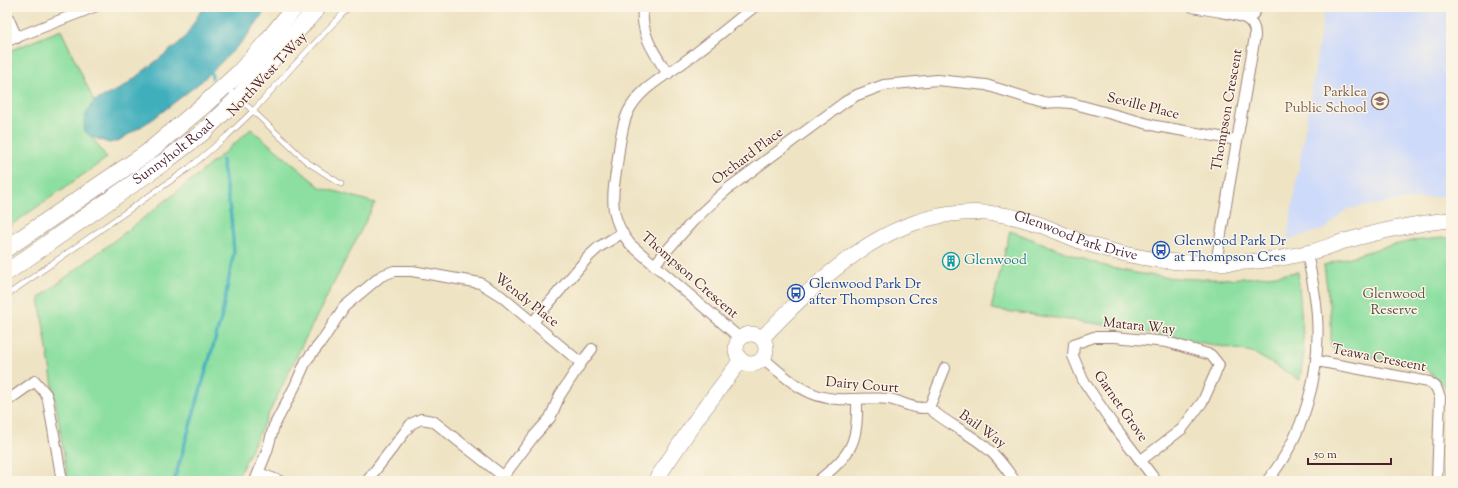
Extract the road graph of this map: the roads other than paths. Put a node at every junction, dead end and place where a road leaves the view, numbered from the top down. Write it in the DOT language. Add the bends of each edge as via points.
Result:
graph roads {
  1 [pos="94,7"];
  2 [pos="295,7"];
  3 [pos="318,7"];
  4 [pos="348,7"];
  5 [pos="643,7"];
  6 [pos="754,7"];
  7 [pos="1193,7"];
  8 [pos="1258,7"];
  9 [pos="7,15"];
  10 [pos="1249,20"];
  11 [pos="12,39"];
  12 [pos="668,74"];
  13 [pos="225,86"];
  14 [pos="238,98"];
  15 [pos="1044,103"];
  16 [pos="253,111"];
  17 [pos="1237,140"];
  18 [pos="341,184"];
  19 [pos="1451,220"];
  20 [pos="622,233"];
  21 [pos="7,248"];
  22 [pos="1307,253"];
  23 [pos="1216,263"];
  24 [pos="654,265"];
  25 [pos="7,272"];
  26 [pos="7,295"];
  27 [pos="533,322"];
  28 [pos="762,338"];
  29 [pos="741,339"];
  30 [pos="1074,344"];
  31 [pos="592,349"];
  32 [pos="763,358"];
  33 [pos="741,360"];
  34 [pos="1317,361"];
  35 [pos="581,363"];
  36 [pos="945,368"];
  37 [pos="857,399"];
  38 [pos="7,401"];
  39 [pos="928,407"];
  40 [pos="1140,461"];
  41 [pos="257,477"];
  42 [pos="501,478"];
  43 [pos="62,481"];
  44 [pos="280,481"];
  45 [pos="367,481"];
  46 [pos="655,481"];
  47 [pos="818,481"];
  48 [pos="1015,481"];
  49 [pos="1156,481"];
  50 [pos="1267,481"];
  51 [pos="1437,481"];
  1 -- 11 [label="street"];
  2 -- 13 [label="main road, Sunnyholt Road" via="265,44"];
  3 -- 14 [label="main road, Sunnyholt Road"];
  4 -- 16 [label="lane, NorthWest T-Way"];
  5 -- 12 [label="street" via="648,42"];
  6 -- 12 [label="street, Thompson Crescent"];
  7 -- 10 [label="street" via="1238,15"];
  8 -- 10 [label="street"];
  9 -- 11 [label="street"];
  10 -- 17 [label="street, Thompson Crescent" via="1254,26 1255,36"];
  12 -- 20 [label="street, Thompson Crescent" via="642,92 625,120 613,196 614,213"];
  13 -- 14 [label="lane"];
  13 -- 21 [label="main road, Sunnyholt Road" via="147,153"];
  14 -- 16 [label="lane"];
  14 -- 25 [label="main road, Sunnyholt Road" via="203,132 164,162"];
  15 -- 17 [label="street, Seville Place" via="1071,103 1156,126"];
  15 -- 24 [label="street, Orchard Place" via="986,85 932,80 888,84 857,95 730,187 698,216"];
  16 -- 18 [label="lane" via="307,162"];
  16 -- 26 [label="lane, NorthWest T-Way" via="189,168"];
  17 -- 23 [label="street, Thompson Crescent"];
  19 -- 22 [label="street, Glenwood Park Drive" via="1395,228"];
  20 -- 24 [label="street, Thompson Crescent" via="630,244"];
  20 -- 27 [label="street" via="589,256"];
  22 -- 23 [label="street, Glenwood Park Drive" via="1266,260"];
  22 -- 34 [label="street" via="1316,301"];
  23 -- 28 [label="street, Glenwood Park Drive" via="1178,262 1124,254 1030,221 1005,215 950,214 896,229 871,243 810,290"];
  24 -- 29 [label="street, Thompson Crescent"];
  27 -- 35 [label="street, Wendy Place"];
  27 -- 41 [label="street, Wendy Place" via="498,293 480,283 412,271 398,271 381,276 344,307 306,361 274,426"];
  28 -- 29 [label="street" via="753,334"];
  28 -- 32 [label="street" via="766,347"];
  29 -- 33 [label="street" via="736,350"];
  30 -- 40 [label="street, Garnet Grove" via="1073,356 1082,380"];
  30 -- 40 [label="street, Matara Way" via="1094,337 1167,342 1211,355 1219,365 1203,401 1182,429"];
  31 -- 35 [label="street"];
  32 -- 33 [label="street" via="753,364"];
  32 -- 37 [label="street, Dairy Court" via="792,383 813,395"];
  33 -- 46 [label="street" via="698,417"];
  34 -- 50 [label="street" via="1298,428 1284,456"];
  34 -- 51 [label="street, Teawa Crescent" via="1429,382 1436,387 1440,397"];
  35 -- 42 [label="street" via="560,395 550,418"];
  36 -- 39 [label="street"];
  37 -- 39 [label="street, Dairy Court" via="889,399 920,408"];
  37 -- 47 [label="street" via="855,435 849,451"];
  38 -- 43 [label="street" via="35,381 46,394"];
  39 -- 48 [label="street, Bail Way" via="989,449"];
  40 -- 49 [label="street, Garnet Grove"];
  41 -- 44 [label="street"];
  42 -- 45 [label="street" via="433,421 421,419 411,424"];
}
